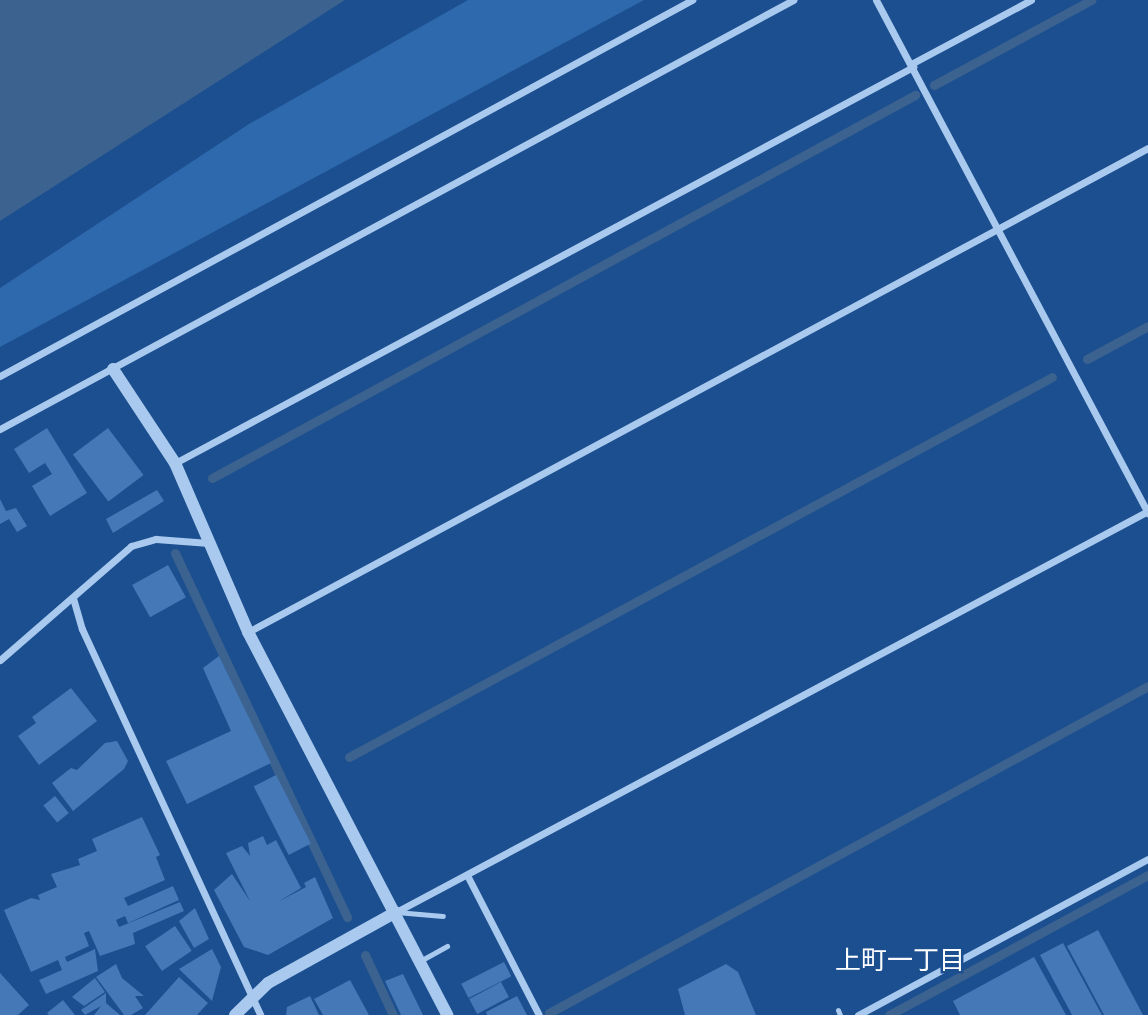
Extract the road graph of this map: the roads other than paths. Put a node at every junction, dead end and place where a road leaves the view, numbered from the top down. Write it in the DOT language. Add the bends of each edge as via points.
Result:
graph roads {
  1 [pos="692,0"];
  2 [pos="793,0"];
  3 [pos="876,0"];
  4 [pos="1031,0"];
  5 [pos="912,66"];
  6 [pos="1148,148"];
  7 [pos="995,231"];
  8 [pos="113,369"];
  9 [pos="0,376"];
  10 [pos="0,429"];
  11 [pos="175,463"];
  12 [pos="1148,512"];
  13 [pos="209,543"];
  14 [pos="73,598"];
  15 [pos="248,632"];
  16 [pos="0,660"];
  17 [pos="1148,859"];
  18 [pos="467,875"];
  19 [pos="396,912"];
  20 [pos="443,916"];
  21 [pos="447,946"];
  22 [pos="420,961"];
  23 [pos="252,997"];
  24 [pos="235,1015"];
  25 [pos="260,1015"];
  26 [pos="447,1015"];
  27 [pos="539,1015"];
  28 [pos="858,1015"];
  1 -- 9 [label="street"];
  2 -- 8 [label="street"];
  3 -- 5 [label="street"];
  4 -- 5 [label="street"];
  5 -- 7 [label="street"];
  5 -- 11 [label="street"];
  6 -- 7 [label="street"];
  7 -- 12 [label="street"];
  7 -- 15 [label="street"];
  8 -- 10 [label="street"];
  8 -- 11 [label="street"];
  11 -- 13 [label="street"];
  12 -- 18 [label="street"];
  13 -- 14 [label="street" via="142,540"];
  13 -- 15 [label="street"];
  14 -- 16 [label="street"];
  14 -- 23 [label="street" via="88,642"];
  15 -- 19 [label="street"];
  17 -- 28 [label="street"];
  18 -- 19 [label="street"];
  18 -- 27 [label="street"];
  19 -- 20 [label="lane"];
  19 -- 22 [label="street"];
  19 -- 23 [label="street"];
  21 -- 22 [label="lane"];
  22 -- 26 [label="street"];
  23 -- 24 [label="street"];
  23 -- 25 [label="street"];
}
